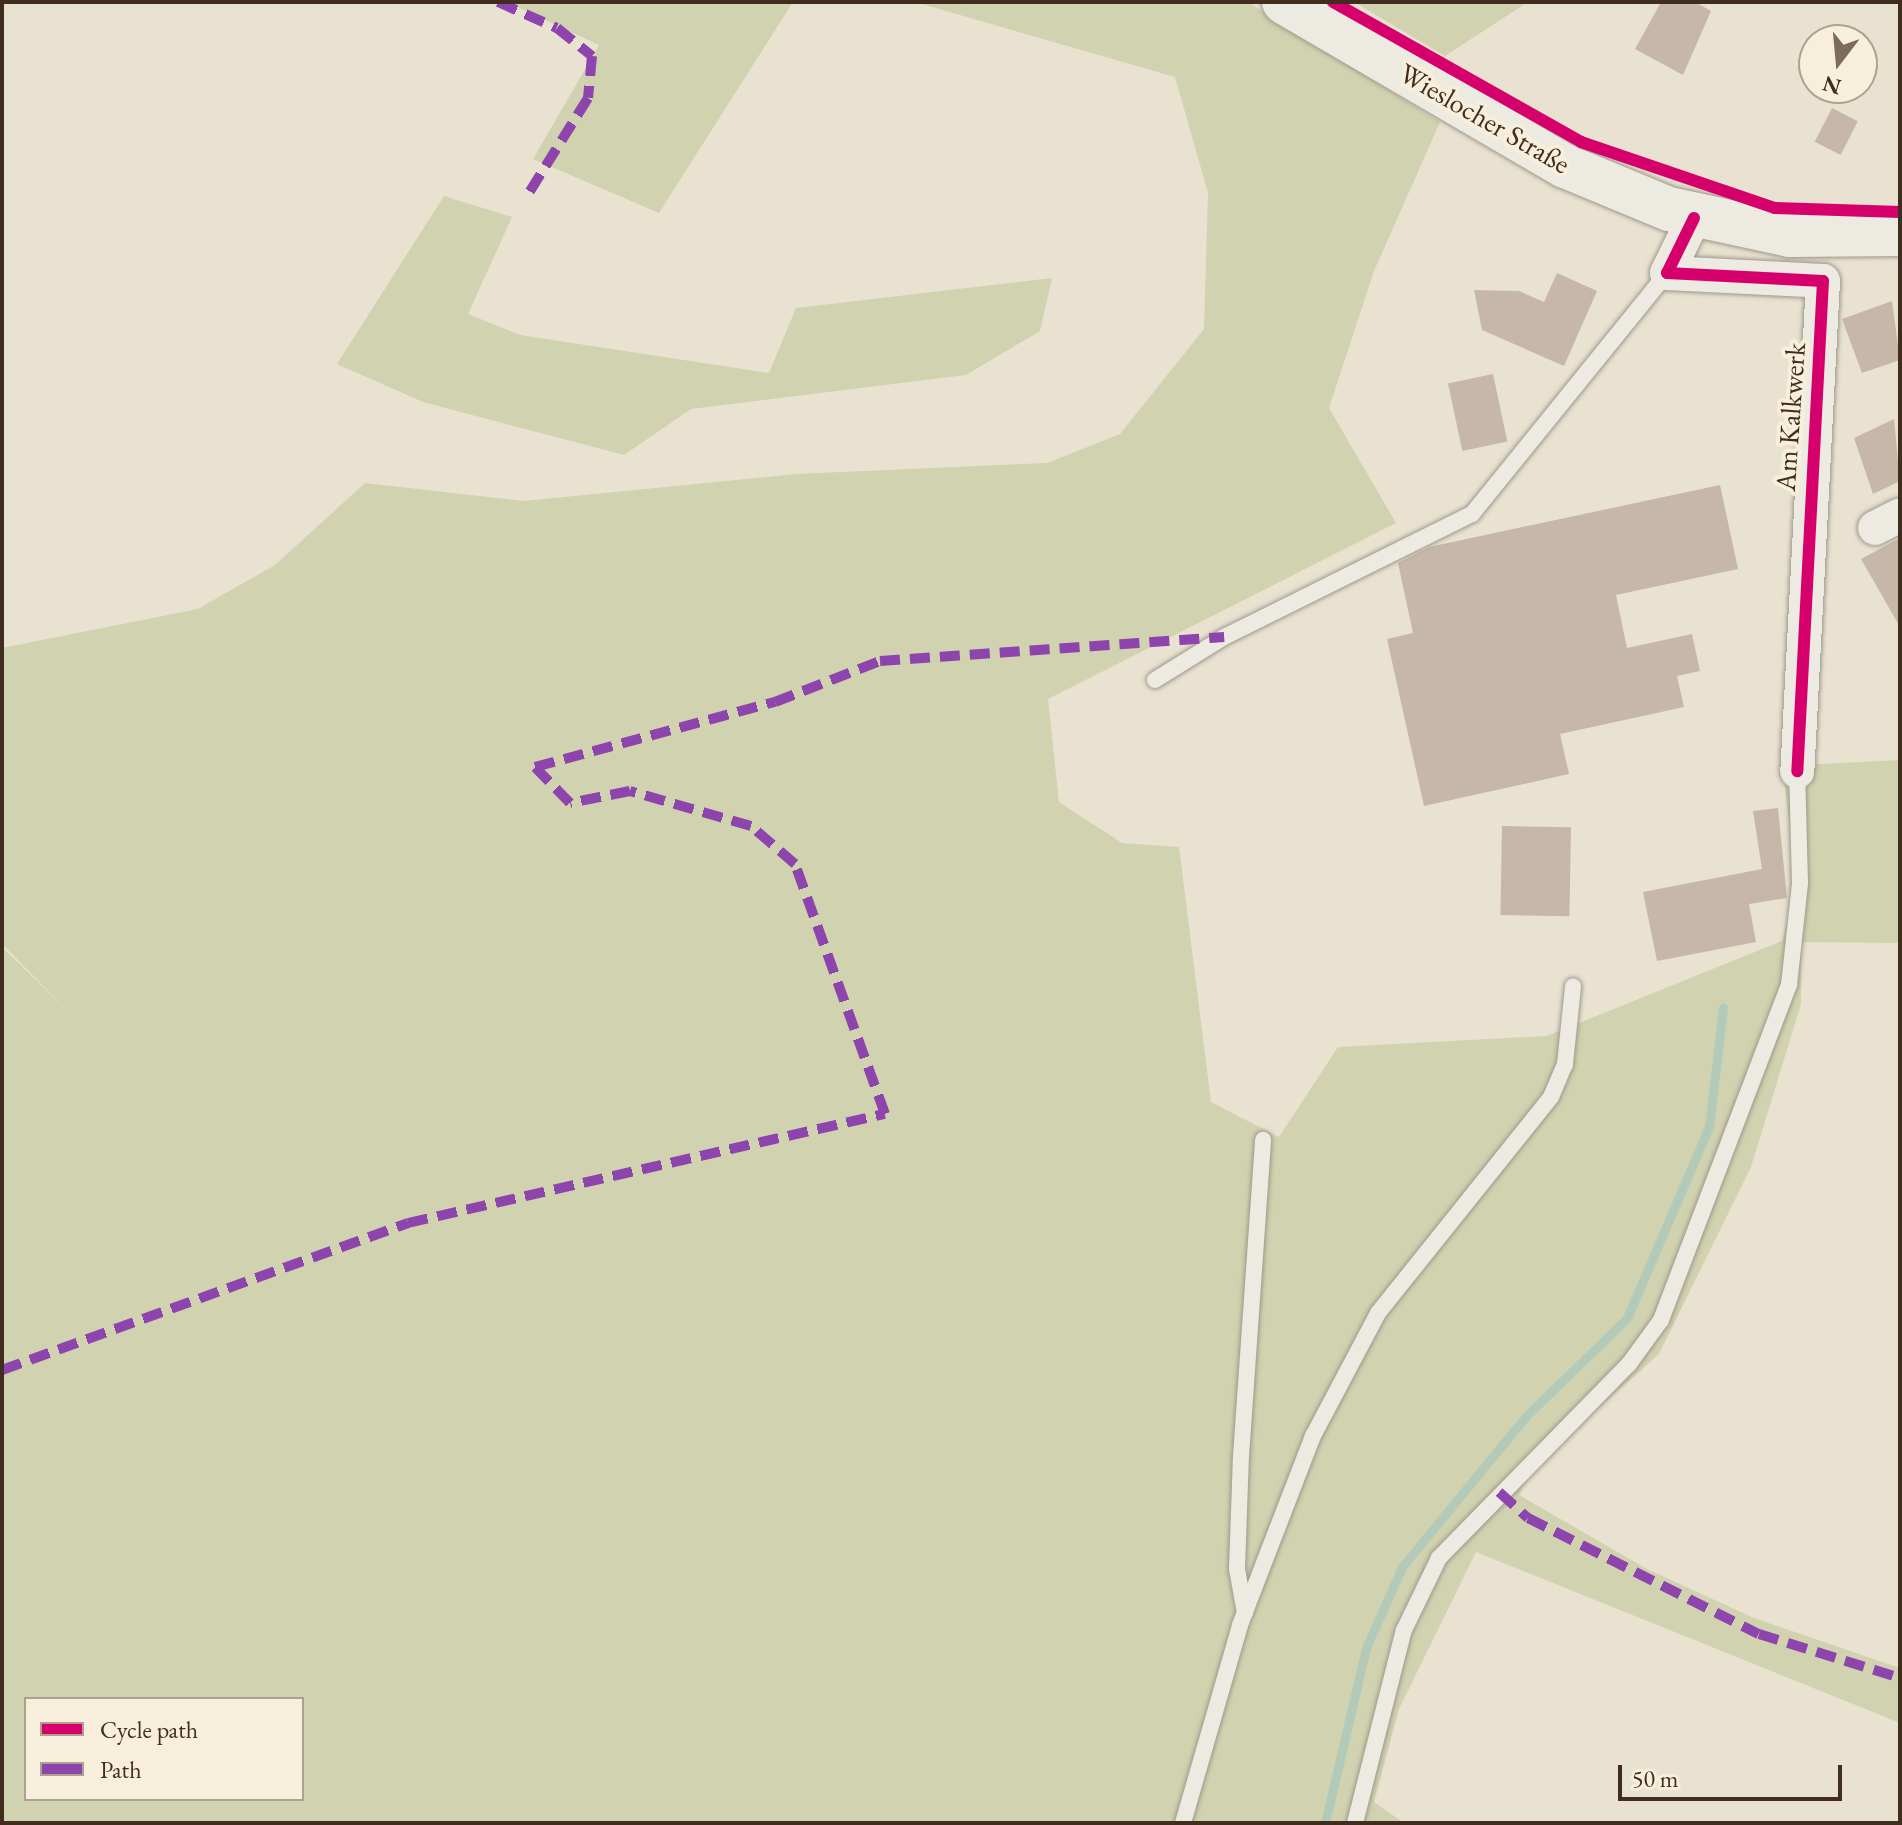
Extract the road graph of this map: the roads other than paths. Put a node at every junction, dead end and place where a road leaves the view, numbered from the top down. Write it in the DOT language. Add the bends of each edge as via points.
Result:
graph roads {
  1 [pos="1284,2"];
  2 [pos="1694,218"];
  3 [pos="1900,234"];
  4 [pos="1667,273"];
  5 [pos="1155,680"];
  6 [pos="1797,771"];
  7 [pos="1573,986"];
  8 [pos="1263,1140"];
  9 [pos="1245,1613"];
  10 [pos="1183,1823"];
  11 [pos="1355,1823"];
  1 -- 2 [label="main road, Wieslocher Straße" via="1565,166"];
  2 -- 3 [label="main road, Wieslocher Straße" via="1790,235"];
  2 -- 4 [label="street"];
  4 -- 5 [label="lane" via="1472,514 1224,637"];
  4 -- 6 [label="street, Am Kalkwerk" via="1823,281"];
  6 -- 11 [label="lane" via="1800,883 1789,985 1661,1320 1629,1364 1439,1558 1404,1630"];
  7 -- 9 [label="lane" via="1572,1027 1551,1097 1378,1313 1313,1436"];
  8 -- 9 [label="lane" via="1241,1456 1237,1569"];
  9 -- 10 [label="lane"];
}
